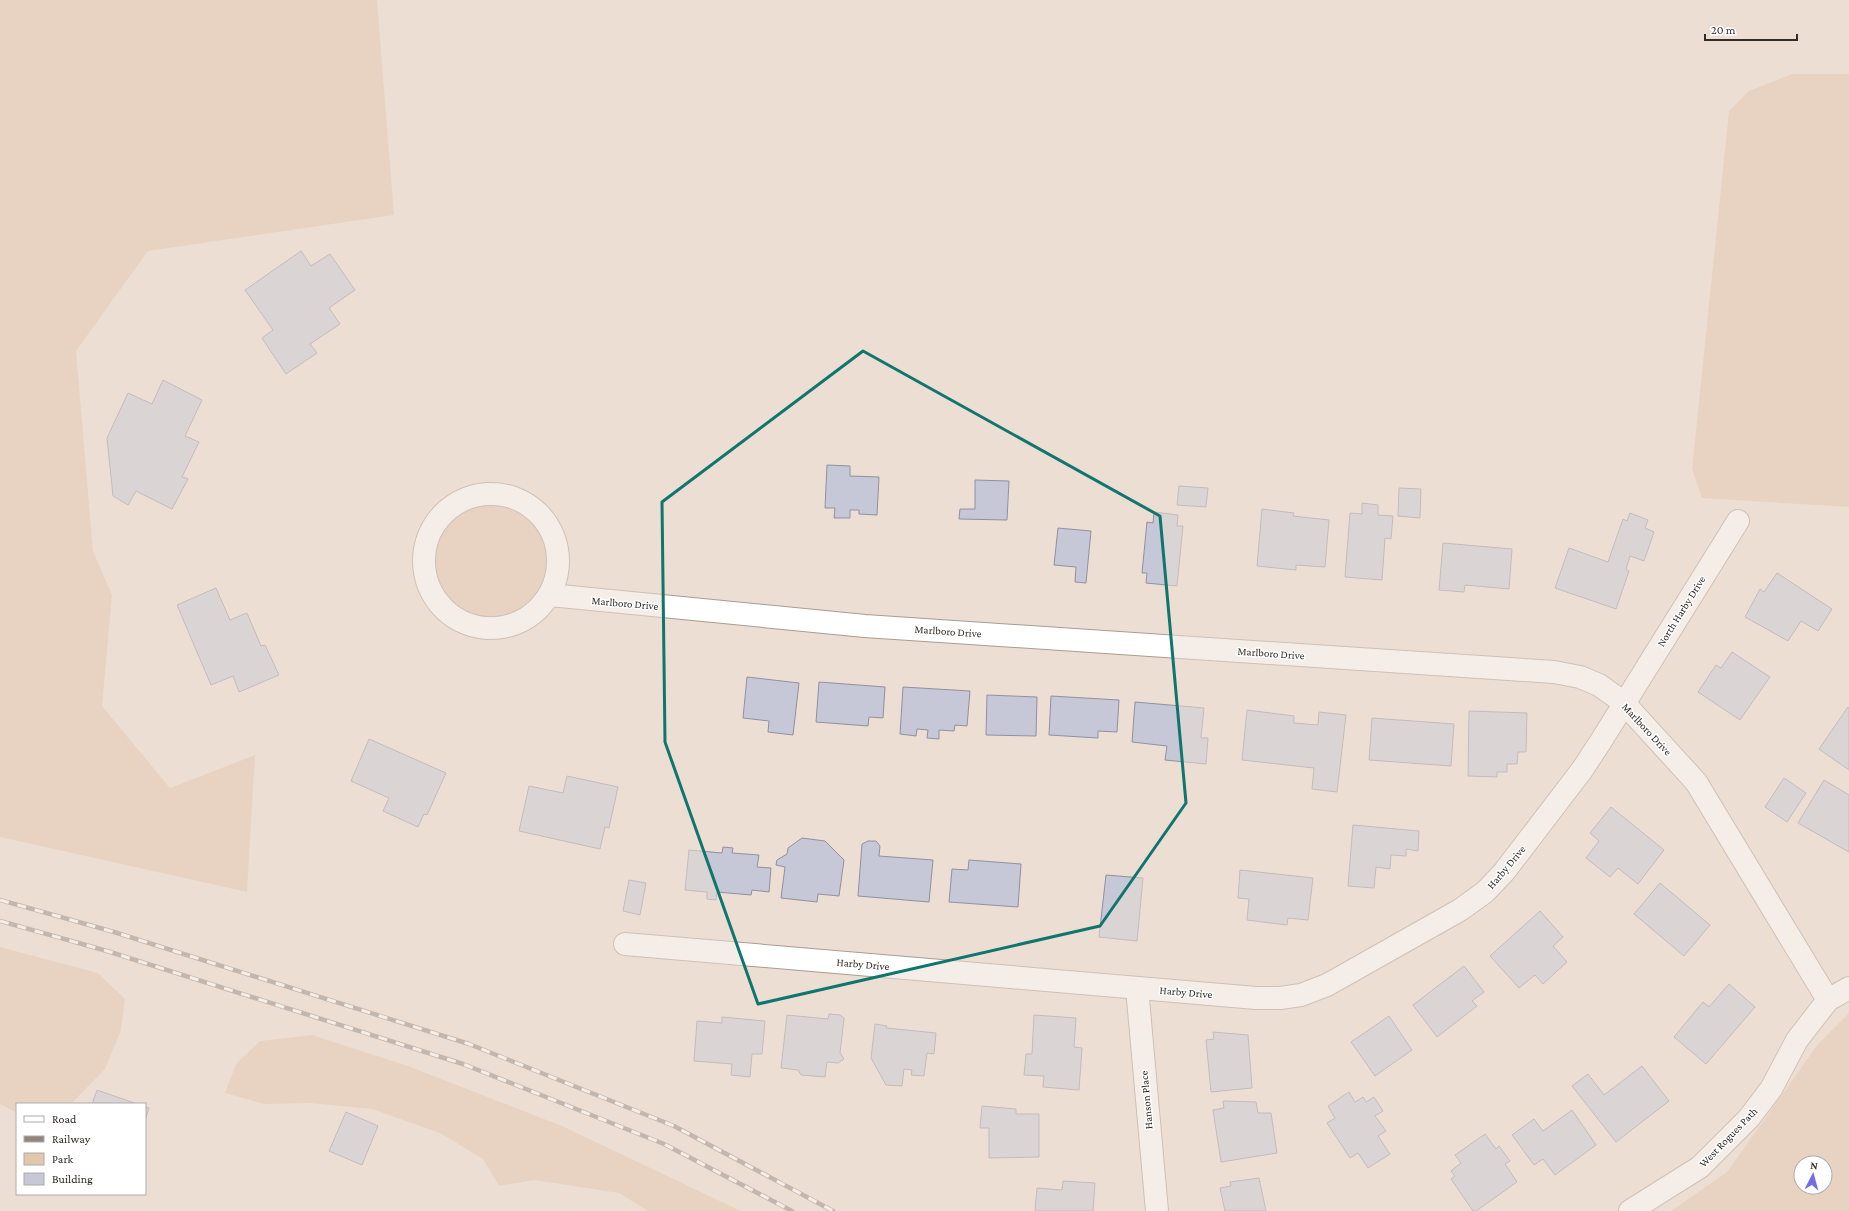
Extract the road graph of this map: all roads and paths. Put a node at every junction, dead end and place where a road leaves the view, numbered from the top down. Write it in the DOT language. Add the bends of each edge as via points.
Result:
graph roads {
  1 [pos="1738,521"];
  2 [pos="550,595"];
  3 [pos="1624,702"];
  4 [pos="625,944"];
  5 [pos="1137,988"];
  6 [pos="1849,988"];
  7 [pos="1828,1000"];
  8 [pos="1157,1211"];
  9 [pos="1630,1211"];
  1 -- 3 [label="street, North Harby Drive"];
  2 -- 2 [label="street" via="557,576 559,555 546,523 526,504 508,496 487,493 466,498 448,508 429,533 423,555 425,577 434,598 450,614 470,625 492,629 515,624 535,613"];
  2 -- 3 [label="street, Marlboro Drive" via="864,626 1554,672 1599,685"];
  3 -- 5 [label="street, Harby Drive" via="1582,770 1504,872 1485,892 1460,910 1327,985 1301,995 1256,998"];
  3 -- 7 [label="street, Marlboro Drive" via="1696,782"];
  4 -- 5 [label="street, Harby Drive"];
  5 -- 8 [label="street, Hanson Place"];
  6 -- 7 [label="street, West Rogues Path"];
  7 -- 9 [label="street, West Rogues Path" via="1797,1040 1770,1089 1749,1118 1700,1167"];
}
